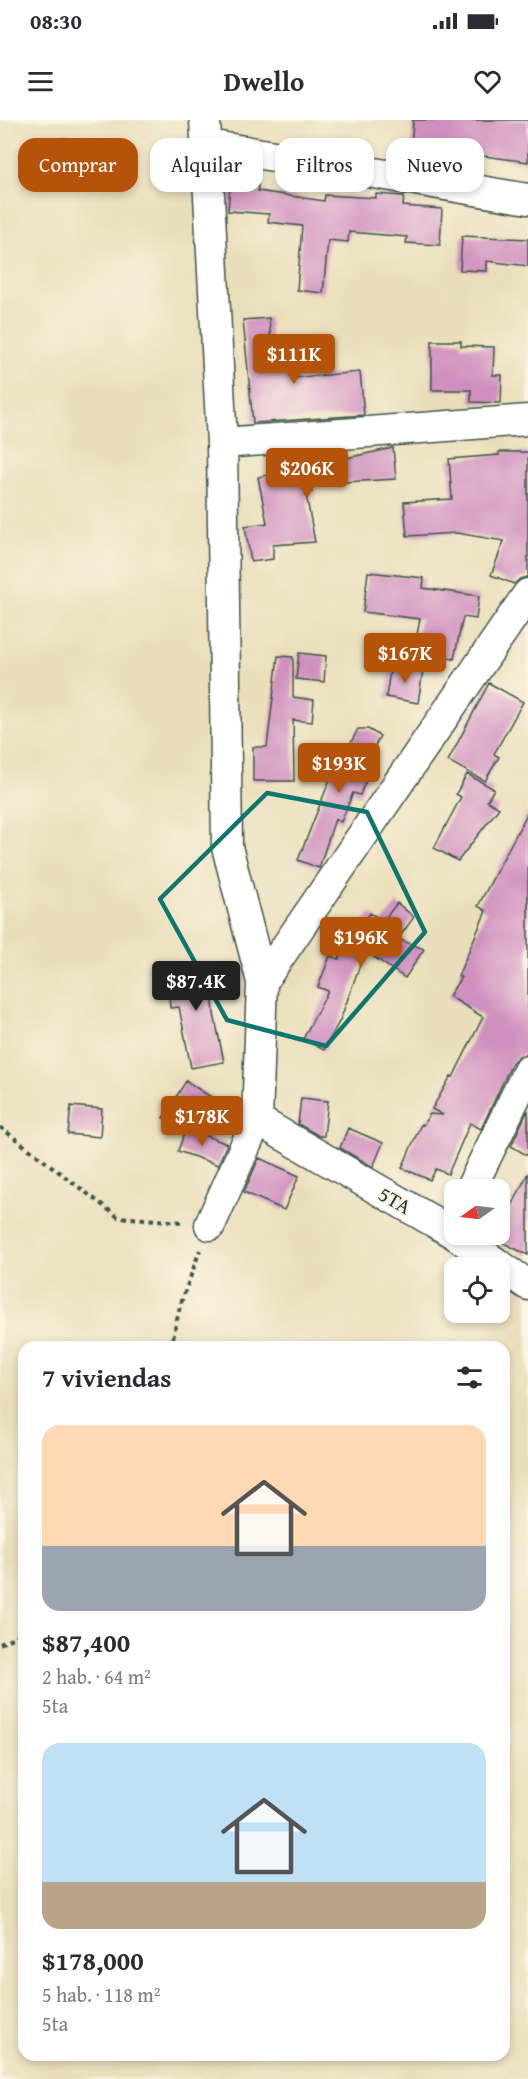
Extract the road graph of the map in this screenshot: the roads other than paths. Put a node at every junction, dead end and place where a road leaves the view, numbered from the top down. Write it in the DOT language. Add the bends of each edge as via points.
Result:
graph roads {
  1 [pos="206,133"];
  2 [pos="528,199"];
  3 [pos="528,420"];
  4 [pos="222,443"];
  5 [pos="528,594"];
  6 [pos="262,982"];
  7 [pos="528,1071"];
  8 [pos="257,1120"];
  9 [pos="475,1179"];
  10 [pos="444,1223"];
  11 [pos="210,1225"];
  12 [pos="476,1245"];
  13 [pos="528,1285"];
  1 -- 2 [label="street"];
  1 -- 4 [label="street"];
  3 -- 4 [label="street"];
  4 -- 6 [label="street" via="227,847"];
  5 -- 6 [label="street"];
  6 -- 8 [label="street"];
  7 -- 9 [label="street"];
  8 -- 10 [label="street, 5TA"];
  8 -- 11 [label="street"];
  12 -- 13 [label="street, 5TA"];
}
